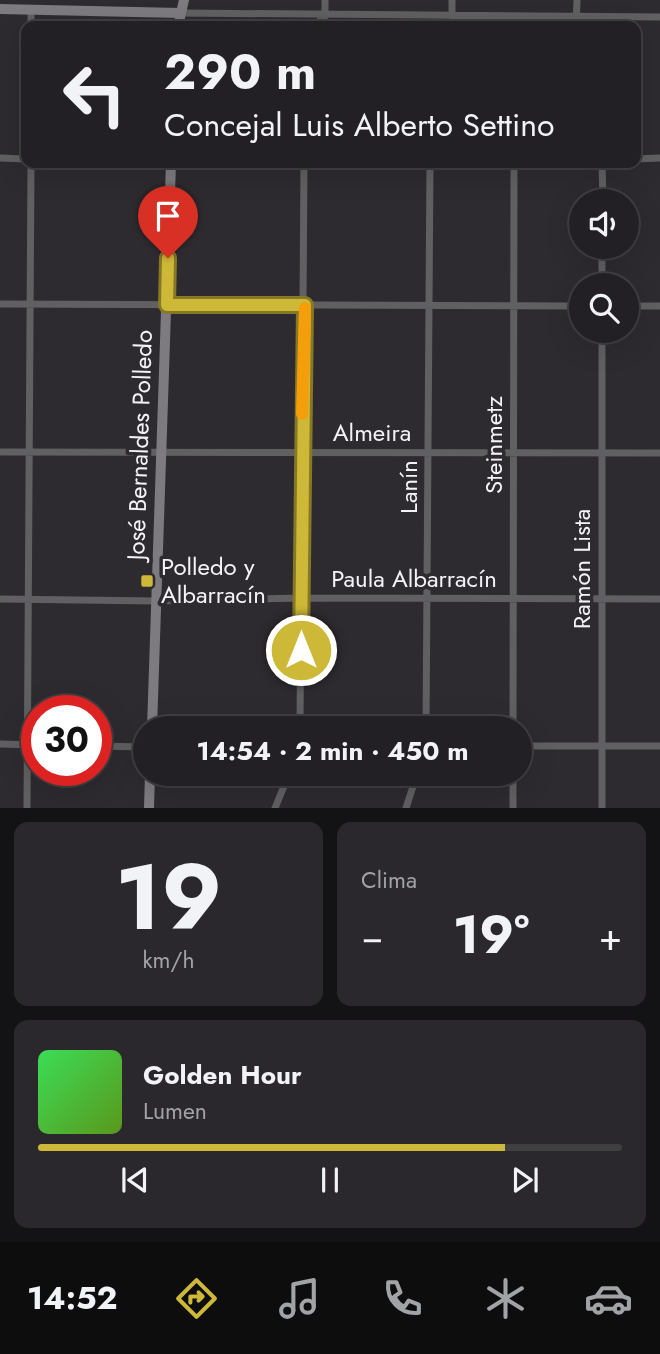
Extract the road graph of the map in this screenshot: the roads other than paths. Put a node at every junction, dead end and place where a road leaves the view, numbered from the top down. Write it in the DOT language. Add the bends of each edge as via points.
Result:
graph roads {
  1 [pos="184,0"];
  2 [pos="325,0"];
  3 [pos="452,0"];
  4 [pos="577,0"];
  5 [pos="0,9"];
  6 [pos="31,9"];
  7 [pos="180,13"];
  8 [pos="323,16"];
  9 [pos="449,16"];
  10 [pos="577,17"];
  11 [pos="660,17"];
  12 [pos="31,21"];
  13 [pos="179,21"];
  14 [pos="321,21"];
  15 [pos="446,21"];
  16 [pos="577,21"];
  17 [pos="0,158"];
  18 [pos="660,158"];
  19 [pos="21,159"];
  20 [pos="641,159"];
  21 [pos="31,168"];
  22 [pos="171,168"];
  23 [pos="304,168"];
  24 [pos="430,168"];
  25 [pos="514,168"];
  26 [pos="602,168"];
  27 [pos="603,189"];
  28 [pos="0,304"];
  29 [pos="30,304"];
  30 [pos="514,304"];
  31 [pos="167,305"];
  32 [pos="305,305"];
  33 [pos="429,306"];
  34 [pos="569,306"];
  35 [pos="639,306"];
  36 [pos="660,306"];
  37 [pos="602,343"];
  38 [pos="514,451"];
  39 [pos="0,452"];
  40 [pos="29,452"];
  41 [pos="302,452"];
  42 [pos="429,452"];
  43 [pos="160,453"];
  44 [pos="601,453"];
  45 [pos="660,453"];
  46 [pos="301,598"];
  47 [pos="0,599"];
  48 [pos="29,599"];
  49 [pos="427,599"];
  50 [pos="513,599"];
  51 [pos="602,599"];
  52 [pos="660,599"];
  53 [pos="156,601"];
  54 [pos="28,695"];
  55 [pos="152,716"];
  56 [pos="300,716"];
  57 [pos="426,716"];
  58 [pos="513,716"];
  59 [pos="0,744"];
  60 [pos="21,744"];
  61 [pos="112,746"];
  62 [pos="532,746"];
  63 [pos="602,746"];
  64 [pos="660,746"];
  65 [pos="133,747"];
  66 [pos="27,786"];
  67 [pos="150,786"];
  68 [pos="284,786"];
  69 [pos="413,786"];
  70 [pos="513,786"];
  71 [pos="27,808"];
  72 [pos="149,808"];
  73 [pos="275,808"];
  74 [pos="406,808"];
  75 [pos="513,808"];
  76 [pos="602,808"];
  1 -- 7 [label="main road"];
  2 -- 8 [label="street"];
  3 -- 9 [label="street"];
  4 -- 10 [label="street"];
  5 -- 6 [label="main road"];
  6 -- 7 [label="main road"];
  6 -- 12 [label="street"];
  7 -- 8 [label="street"];
  7 -- 13 [label="main road"];
  8 -- 9 [label="street"];
  8 -- 14 [label="street"];
  9 -- 10 [label="street"];
  9 -- 15 [label="street"];
  10 -- 11 [label="street"];
  10 -- 16 [label="street"];
  17 -- 19 [label="street"];
  18 -- 20 [label="street"];
  21 -- 29 [label="street"];
  22 -- 31 [label="main road, José Bernaldes Polledo"];
  23 -- 32 [label="street"];
  24 -- 33 [label="street, Lanín"];
  25 -- 30 [label="street, Steinmetz"];
  26 -- 27 [label="street"];
  28 -- 29 [label="street"];
  29 -- 31 [label="street"];
  29 -- 40 [label="street"];
  30 -- 33 [label="street"];
  30 -- 34 [label="street"];
  30 -- 38 [label="street, Steinmetz"];
  31 -- 32 [label="street"];
  31 -- 43 [label="main road, José Bernaldes Polledo"];
  32 -- 33 [label="street"];
  32 -- 41 [label="street"];
  33 -- 42 [label="street, Lanín"];
  35 -- 36 [label="street"];
  37 -- 44 [label="street, Ramón Lista"];
  38 -- 42 [label="street, Almeira"];
  38 -- 44 [label="street, Almeira"];
  38 -- 50 [label="street, Steinmetz"];
  39 -- 40 [label="street, Almeira"];
  40 -- 43 [label="street, Almeira"];
  40 -- 48 [label="street"];
  41 -- 42 [label="street, Almeira"];
  41 -- 43 [label="street, Almeira"];
  41 -- 46 [label="street"];
  42 -- 49 [label="street, Lanín"];
  43 -- 53 [label="main road, José Bernaldes Polledo"];
  44 -- 45 [label="street, Almeira"];
  44 -- 51 [label="street, Ramón Lista"];
  46 -- 49 [label="street, Paula Albarracín"];
  46 -- 53 [label="street, Paula Albarracín"];
  46 -- 56 [label="street"];
  47 -- 48 [label="street, Paula Albarracín"];
  48 -- 53 [label="street, Paula Albarracín"];
  48 -- 54 [label="street"];
  49 -- 50 [label="street, Paula Albarracín"];
  49 -- 57 [label="street, Lanín"];
  50 -- 51 [label="street, Paula Albarracín"];
  50 -- 58 [label="street, Steinmetz"];
  51 -- 52 [label="street, Paula Albarracín"];
  51 -- 63 [label="street, Ramón Lista"];
  53 -- 55 [label="main road, José Bernaldes Polledo"];
  59 -- 60 [label="street"];
  61 -- 65 [label="street"];
  62 -- 63 [label="street"];
  63 -- 64 [label="street"];
  63 -- 76 [label="street, Ramón Lista"];
  66 -- 71 [label="street"];
  67 -- 72 [label="main road"];
  68 -- 73 [label="street"];
  69 -- 74 [label="street"];
  70 -- 75 [label="street"];
}
